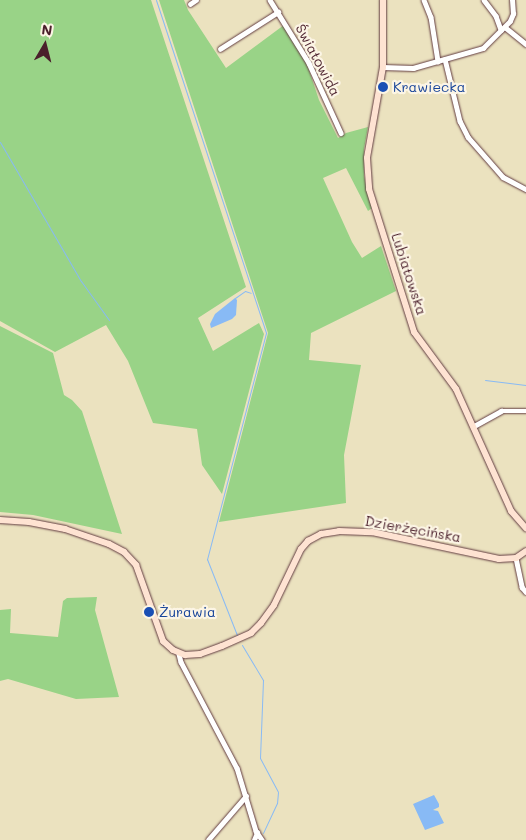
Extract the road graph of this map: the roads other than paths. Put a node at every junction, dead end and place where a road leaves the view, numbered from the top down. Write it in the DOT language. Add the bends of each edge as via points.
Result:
graph roads {
  1 [pos="196,0"];
  2 [pos="270,0"];
  3 [pos="383,0"];
  4 [pos="424,0"];
  5 [pos="484,0"];
  6 [pos="512,0"];
  7 [pos="190,4"];
  8 [pos="278,12"];
  9 [pos="503,29"];
  10 [pos="526,44"];
  11 [pos="220,50"];
  12 [pos="445,59"];
  13 [pos="438,61"];
  14 [pos="383,67"];
  15 [pos="341,133"];
  16 [pos="526,189"];
  17 [pos="526,411"];
  18 [pos="474,426"];
  19 [pos="0,520"];
  20 [pos="526,528"];
  21 [pos="526,551"];
  22 [pos="516,558"];
  23 [pos="526,592"];
  24 [pos="179,654"];
  25 [pos="246,796"];
  26 [pos="258,833"];
  27 [pos="208,840"];
  28 [pos="254,840"];
  29 [pos="262,840"];
  1 -- 7 [label="street"];
  2 -- 8 [label="street, Światowida"];
  3 -- 14 [label="street, Lubiatowska"];
  4 -- 13 [label="street" via="431,17"];
  5 -- 9 [label="street"];
  6 -- 9 [label="street" via="513,14"];
  8 -- 11 [label="street"];
  8 -- 15 [label="street, Światowida" via="309,62"];
  9 -- 10 [label="street"];
  9 -- 12 [label="street" via="482,48"];
  12 -- 13 [label="street"];
  12 -- 16 [label="street" via="463,128 503,177"];
  13 -- 14 [label="street" via="404,69"];
  14 -- 18 [label="street, Lubiatowska" via="367,150 368,185 414,332 456,389"];
  17 -- 18 [label="street" via="501,411"];
  18 -- 20 [label="street, Lubiatowska" via="512,511"];
  19 -- 24 [label="street" via="65,529 124,552 136,565 163,641"];
  21 -- 22 [label="street"];
  22 -- 23 [label="street"];
  22 -- 24 [label="street, Dzierżęcińska" via="500,559 372,532 321,534 301,549 274,605 250,633 240,640 200,654"];
  24 -- 25 [label="street" via="238,768"];
  25 -- 26 [label="street"];
  25 -- 27 [label="street"];
  26 -- 28 [label="street"];
  26 -- 29 [label="street"];
}
